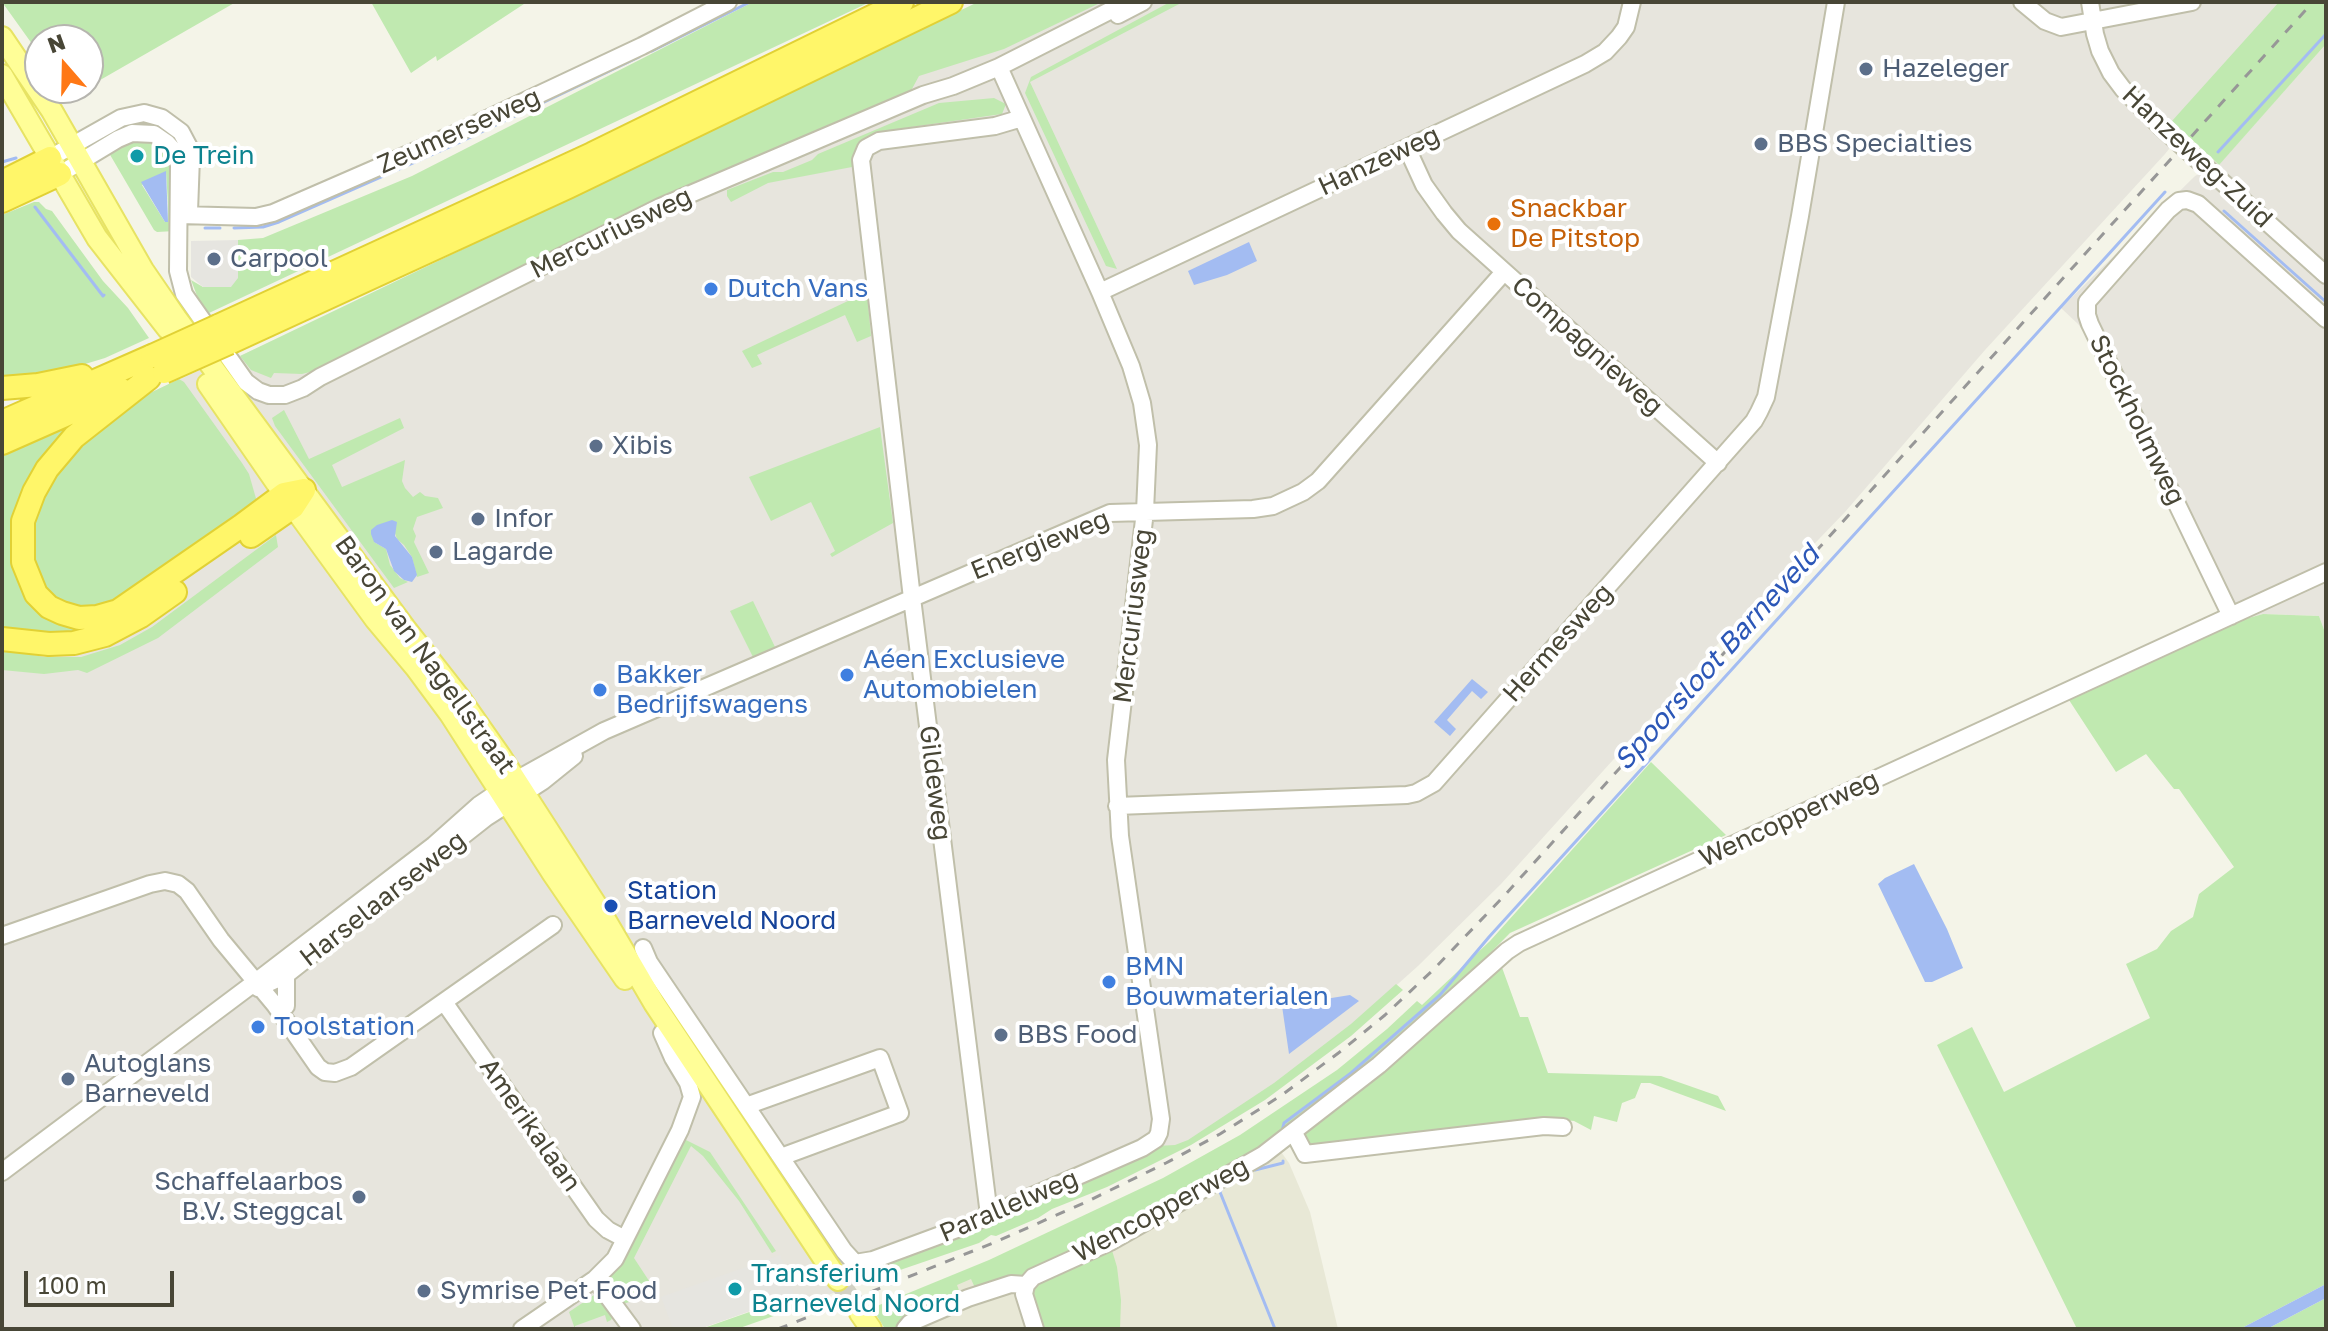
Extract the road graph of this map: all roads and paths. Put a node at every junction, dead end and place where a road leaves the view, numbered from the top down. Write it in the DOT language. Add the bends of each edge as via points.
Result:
graph roads {
  1 [pos="728,2"];
  2 [pos="902,2"];
  3 [pos="951,2"];
  4 [pos="1127,2"];
  5 [pos="1143,2"];
  6 [pos="1632,2"];
  7 [pos="1836,2"];
  8 [pos="2022,2"];
  9 [pos="2090,2"];
  10 [pos="2099,2"];
  11 [pos="2192,2"];
  12 [pos="2097,22"];
  13 [pos="2,37"];
  14 [pos="1001,71"];
  15 [pos="2,75"];
  16 [pos="1022,118"];
  17 [pos="1407,148"];
  18 [pos="76,154"];
  19 [pos="55,166"];
  20 [pos="2,182"];
  21 [pos="2,201"];
  22 [pos="184,216"];
  23 [pos="2326,266"];
  24 [pos="1504,272"];
  25 [pos="2326,275"];
  26 [pos="1100,292"];
  27 [pos="2326,319"];
  28 [pos="223,334"];
  29 [pos="150,367"];
  30 [pos="2,388"];
  31 [pos="2,422"];
  32 [pos="2,443"];
  33 [pos="1718,463"];
  34 [pos="294,497"];
  35 [pos="1145,511"];
  36 [pos="2326,572"];
  37 [pos="912,598"];
  38 [pos="2231,616"];
  39 [pos="2,639"];
  40 [pos="512,792"];
  41 [pos="1117,806"];
  42 [pos="553,925"];
  43 [pos="2,936"];
  44 [pos="643,948"];
  45 [pos="286,975"];
  46 [pos="262,983"];
  47 [pos="444,1002"];
  48 [pos="286,1006"];
  49 [pos="662,1033"];
  50 [pos="335,1073"];
  51 [pos="746,1106"];
  52 [pos="1563,1127"];
  53 [pos="1294,1133"];
  54 [pos="1158,1136"];
  55 [pos="781,1157"];
  56 [pos="2,1172"];
  57 [pos="989,1215"];
  58 [pos="625,1239"];
  59 [pos="595,1279"];
  60 [pos="1026,1285"];
  61 [pos="906,1327"];
  62 [pos="522,1329"];
  63 [pos="632,1329"];
  64 [pos="1035,1329"];
  1 -- 22 [label="street, Zeumerseweg" via="457,133 273,213"];
  2 -- 28 [label="highway"];
  3 -- 28 [label="highway" via="581,180"];
  4 -- 14 [label="street"];
  5 -- 14 [label="street" via="1028,64"];
  6 -- 17 [label="street, Hanzeweg" via="1626,27 1605,52"];
  7 -- 33 [label="street, Hermesweg" via="1766,397 1754,421"];
  8 -- 12 [label="street" via="2055,26"];
  9 -- 12 [label="street"];
  10 -- 12 [label="street"];
  11 -- 12 [label="street"];
  12 -- 23 [label="street, Hanzeweg-Zuid" via="2135,92"];
  12 -- 25 [label="street, Hanzeweg-Zuid" via="2105,63 2131,98"];
  13 -- 18 [label="main road, Baron van Nagellstraat"];
  14 -- 16 [label="street, Mercuriusweg"];
  14 -- 22 [label="street, Mercuriusweg" via="957,93 908,103 670,203 301,383 284,386 250,375 184,294 178,271"];
  15 -- 19 [label="main road, Baron van Nagellstraat"];
  16 -- 26 [label="street, Mercuriusweg"];
  16 -- 37 [label="street, Gildeweg" via="879,141 866,148 861,160"];
  17 -- 24 [label="street, Compagnieweg" via="1444,213"];
  17 -- 26 [label="street, Hanzeweg"];
  18 -- 19 [label="street, Mercuriusweg"];
  18 -- 22 [label="street, Mercuriusweg" via="132,133 161,138 178,162"];
  18 -- 34 [label="main road, Baron van Nagellstraat" via="143,270"];
  19 -- 20 [label="highway"];
  19 -- 21 [label="highway"];
  19 -- 34 [label="main road, Baron van Nagellstraat" via="97,238"];
  24 -- 33 [label="street, Compagnieweg"];
  24 -- 35 [label="street, Energieweg" via="1303,492 1253,509"];
  26 -- 35 [label="street, Mercuriusweg" via="1142,403 1148,445"];
  27 -- 38 [label="street, Stockholmweg" via="2198,204 2187,200 2168,210 2087,302 2090,324"];
  28 -- 29 [label="highway, bridge"];
  29 -- 30 [label="highway"];
  29 -- 31 [label="highway"];
  29 -- 32 [label="highway"];
  29 -- 34 [label="highway" via="74,437 34,492 23,521 23,562 36,594 49,607 79,618 118,611 241,526"];
  33 -- 41 [label="street, Hermesweg" via="1425,789 1407,795"];
  34 -- 39 [label="highway" via="141,616 105,635 49,644"];
  34 -- 40 [label="main road, Baron van Nagellstraat" via="459,697"];
  35 -- 37 [label="street, Energieweg" via="1110,513"];
  35 -- 41 [label="street, Mercuriusweg" via="1116,760"];
  36 -- 38 [label="street, Wencopperweg"];
  37 -- 40 [label="street, Energieweg" via="647,712"];
  37 -- 57 [label="street, Gildeweg"];
  38 -- 53 [label="street, Wencopperweg" via="1519,943"];
  40 -- 45 [label="street, Harselaarseweg"];
  40 -- 46 [label="street, Harselaarseweg" via="479,805"];
  40 -- 49 [label="main road, Baron van Nagellstraat" via="546,864"];
  40 -- 49 [label="main road, Baron van Nagellstraat" via="602,914 835,1281"];
  41 -- 54 [label="street, Mercuriusweg" via="1161,1119"];
  42 -- 47 [label="street"];
  43 -- 46 [label="street" via="165,881 187,891 221,940"];
  44 -- 51 [label="street"];
  45 -- 46 [label="street, Harselaarseweg"];
  45 -- 48 [label="street"];
  46 -- 48 [label="street"];
  46 -- 50 [label="street" via="318,1067"];
  46 -- 56 [label="street, Harselaarseweg" via="236,996"];
  47 -- 50 [label="street"];
  47 -- 58 [label="street, Amerikalaan" via="596,1219"];
  48 -- 50 [label="street"];
  49 -- 58 [label="street, Baron van Nagellstraat" via="692,1097"];
  51 -- 55 [label="street"];
  51 -- 55 [label="street" via="880,1058 900,1113"];
  52 -- 53 [label="street" via="1305,1154"];
  53 -- 60 [label="street, Wencopperweg" via="1189,1198 1038,1274"];
  54 -- 57 [label="street, Parallelweg" via="1142,1148"];
  55 -- 57 [label="street, Parallelweg" via="855,1263"];
  58 -- 59 [label="street"];
  59 -- 62 [label="street"];
  59 -- 63 [label="street"];
  60 -- 61 [label="street, Wencopperweg" via="1011,1284 968,1298"];
  60 -- 64 [label="street"];
}
